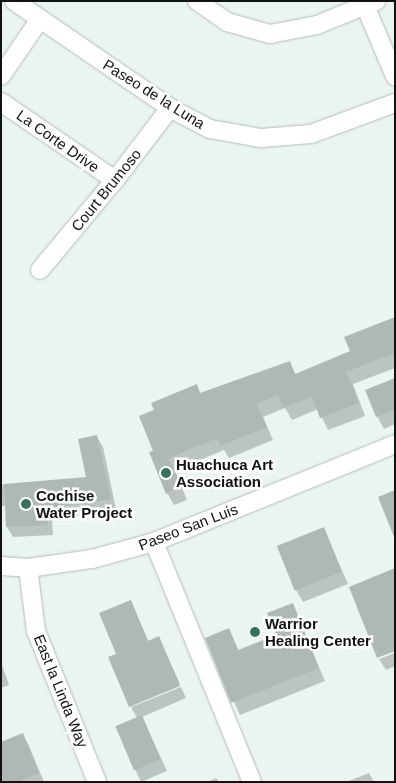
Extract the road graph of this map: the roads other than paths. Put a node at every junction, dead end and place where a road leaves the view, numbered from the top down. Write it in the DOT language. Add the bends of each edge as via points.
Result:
graph roads {
  1 [pos="14,1"];
  2 [pos="197,1"];
  3 [pos="368,3"];
  4 [pos="40,19"];
  5 [pos="1,76"];
  6 [pos="395,76"];
  7 [pos="1,102"];
  8 [pos="395,103"];
  9 [pos="170,108"];
  10 [pos="115,180"];
  11 [pos="40,270"];
  12 [pos="395,444"];
  13 [pos="154,542"];
  14 [pos="1,566"];
  15 [pos="28,568"];
  16 [pos="97,782"];
  17 [pos="252,782"];
  1 -- 4 [label="street, Paseo de la Luna"];
  2 -- 3 [label="street" via="228,22 270,34 318,24"];
  3 -- 6 [label="street"];
  4 -- 5 [label="street"];
  4 -- 9 [label="street, Paseo de la Luna"];
  7 -- 10 [label="street, La Corte Drive"];
  8 -- 9 [label="street, Paseo de la Luna" via="311,134 262,138 210,129"];
  9 -- 10 [label="street, Court Brumoso"];
  10 -- 11 [label="street, Court Brumoso"];
  12 -- 13 [label="street, Paseo San Luis"];
  13 -- 15 [label="street, Paseo San Luis" via="92,559"];
  13 -- 17 [label="street"];
  14 -- 15 [label="street, Paseo San Luis"];
  15 -- 16 [label="street, East la Linda Way" via="36,631"];
}
